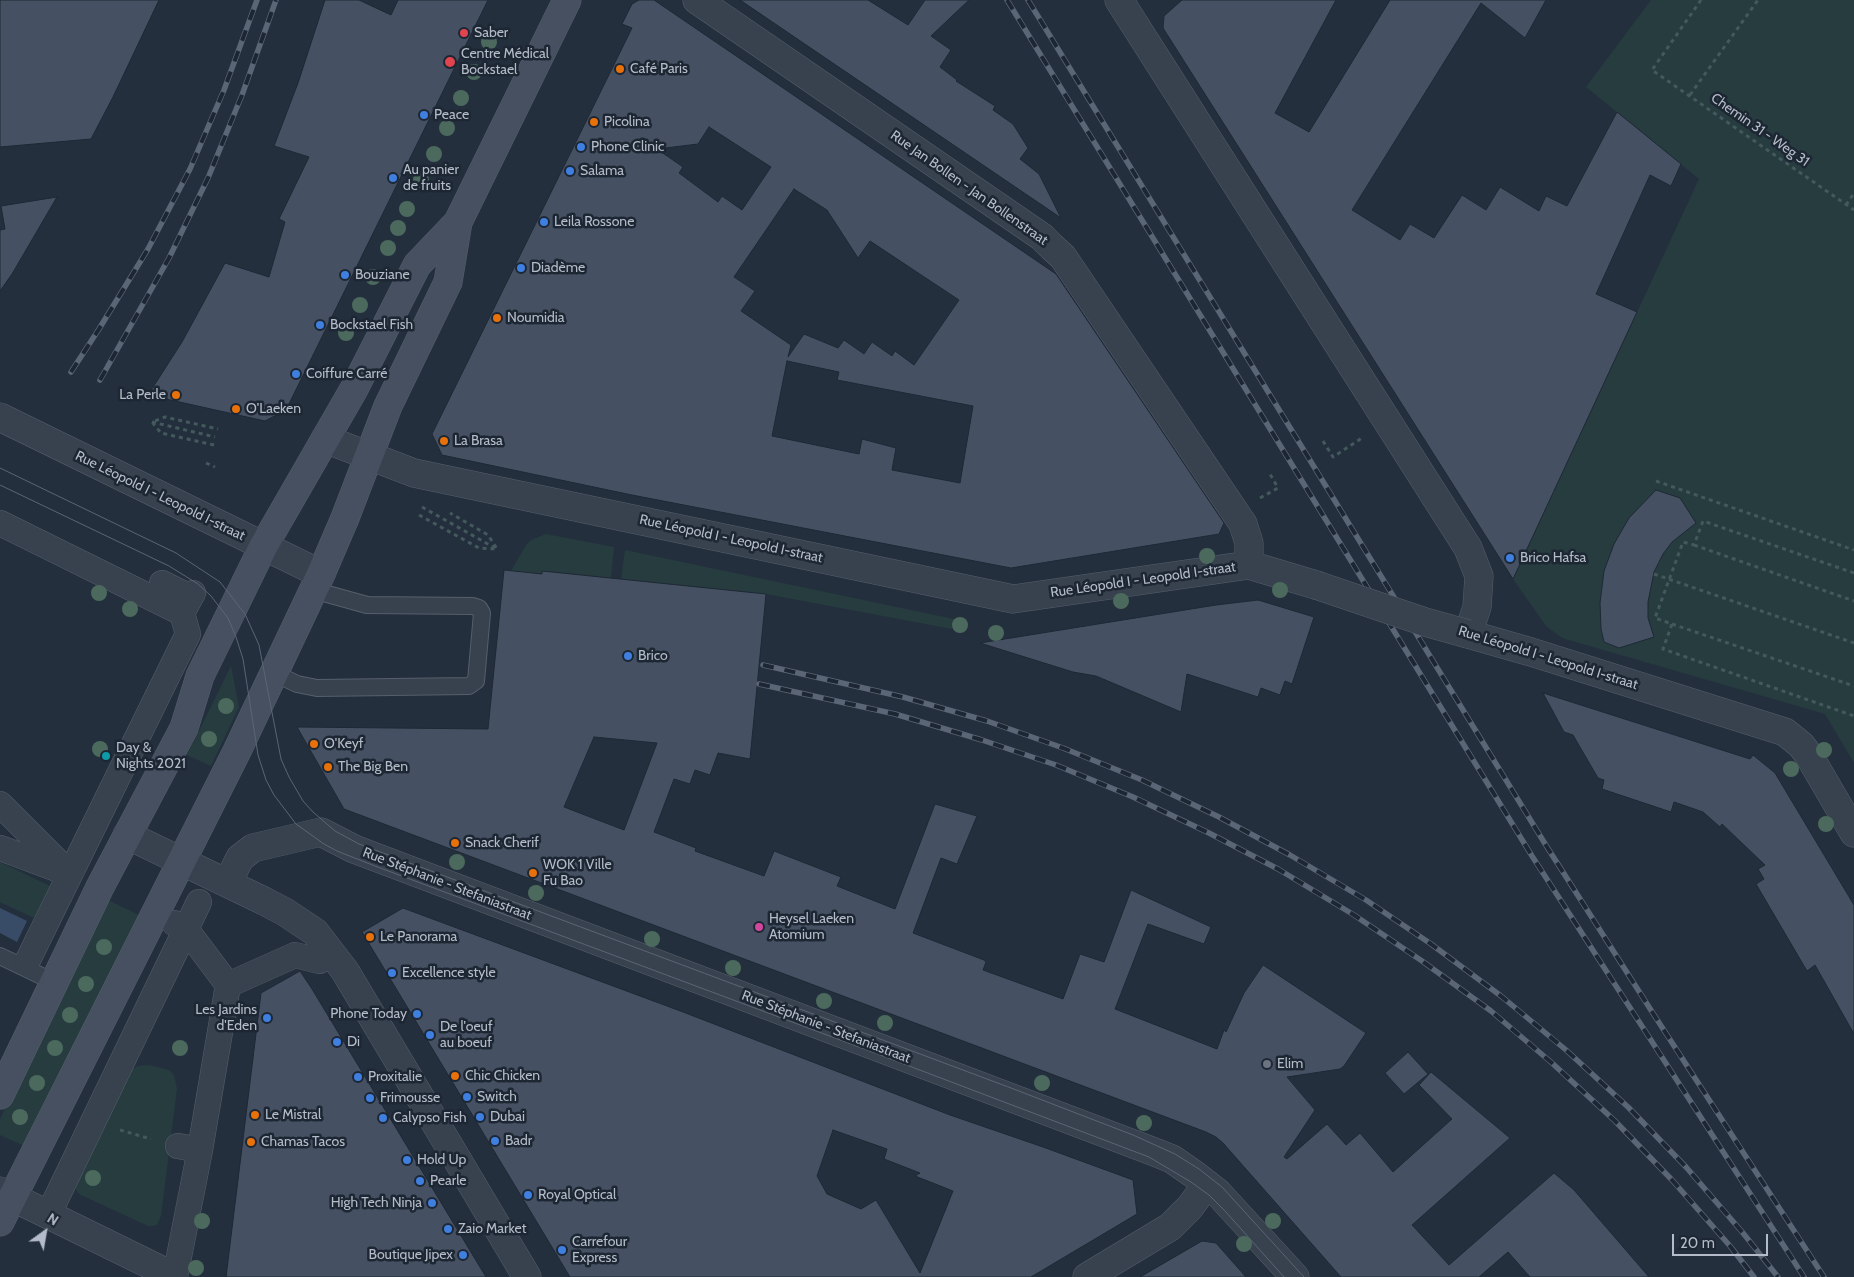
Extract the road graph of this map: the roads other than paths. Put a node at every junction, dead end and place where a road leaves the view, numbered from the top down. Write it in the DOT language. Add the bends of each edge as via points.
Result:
graph roads {
  1 [pos="568,0"];
  2 [pos="697,0"];
  3 [pos="1128,3"];
  4 [pos="458,222"];
  5 [pos="0,417"];
  6 [pos="325,439"];
  7 [pos="369,456"];
  8 [pos="0,523"];
  9 [pos="263,547"];
  10 [pos="1249,566"];
  11 [pos="317,582"];
  12 [pos="162,583"];
  13 [pos="188,601"];
  14 [pos="1468,634"];
  15 [pos="274,673"];
  16 [pos="0,804"];
  17 [pos="1854,833"];
  18 [pos="127,835"];
  19 [pos="0,848"];
  20 [pos="182,860"];
  21 [pos="77,876"];
  22 [pos="228,882"];
  23 [pos="199,902"];
  24 [pos="178,925"];
  25 [pos="0,956"];
  26 [pos="319,961"];
  27 [pos="27,962"];
  28 [pos="54,982"];
  29 [pos="228,985"];
  30 [pos="0,1095"];
  31 [pos="1208,1184"];
  32 [pos="7,1194"];
  33 [pos="53,1205"];
  34 [pos="0,1222"];
  35 [pos="171,1277"];
  36 [pos="175,1277"];
  37 [pos="527,1277"];
  38 [pos="1087,1277"];
  39 [pos="1295,1277"];
  1 -- 4 [label="main road"];
  2 -- 10 [label="street, Rue Jan Bollen - Jan Bollenstraat" via="1042,237 1058,252 1243,524 1249,543"];
  3 -- 14 [label="street" via="1468,548 1478,576 1477,607"];
  4 -- 6 [label="main road" via="417,265"];
  4 -- 7 [label="main road" via="448,282 388,406"];
  5 -- 9 [label="street, Rue Léopold I - Leopold I-straat"];
  6 -- 7 [label="street, Rue Léopold I - Leopold I-straat"];
  6 -- 9 [label="main road"];
  7 -- 10 [label="street, Rue Léopold I - Leopold I-straat" via="414,473 1013,599"];
  7 -- 11 [label="main road"];
  8 -- 13 [label="street"];
  9 -- 11 [label="street, Rue Léopold I - Leopold I-straat"];
  9 -- 18 [label="main road" via="200,676 184,728"];
  10 -- 14 [label="street, Rue Léopold I - Leopold I-straat, bridge" via="1316,584"];
  11 -- 15 [label="main road"];
  11 -- 15 [label="lane" via="374,605 479,608 482,613 476,681 469,686 317,688 297,684"];
  12 -- 13 [label="street"];
  13 -- 21 [label="street" via="188,634 141,745"];
  14 -- 17 [label="street, Rue Léopold I - Leopold I-straat" via="1785,732 1802,745"];
  15 -- 20 [label="main road"];
  16 -- 21 [label="street"];
  18 -- 20 [label="street"];
  18 -- 28 [label="main road"];
  19 -- 21 [label="street"];
  20 -- 22 [label="street"];
  20 -- 32 [label="main road"];
  21 -- 27 [label="street"];
  22 -- 31 [label="street, Rue Stéphanie - Stefaniastraat" via="240,858 253,848 322,832 354,849 1129,1141 1172,1160"];
  22 -- 37 [label="street" via="315,932 333,954"];
  23 -- 24 [label="street"];
  24 -- 29 [label="street"];
  24 -- 33 [label="street"];
  25 -- 28 [label="lane"];
  26 -- 29 [label="street" via="295,955"];
  28 -- 30 [label="main road"];
  29 -- 36 [label="street" via="189,1148"];
  31 -- 38 [label="street" via="1170,1227"];
  31 -- 39 [label="street, Rue Stéphanie - Stefaniastraat"];
  32 -- 34 [label="main road"];
  32 -- 35 [label="street"];
}
